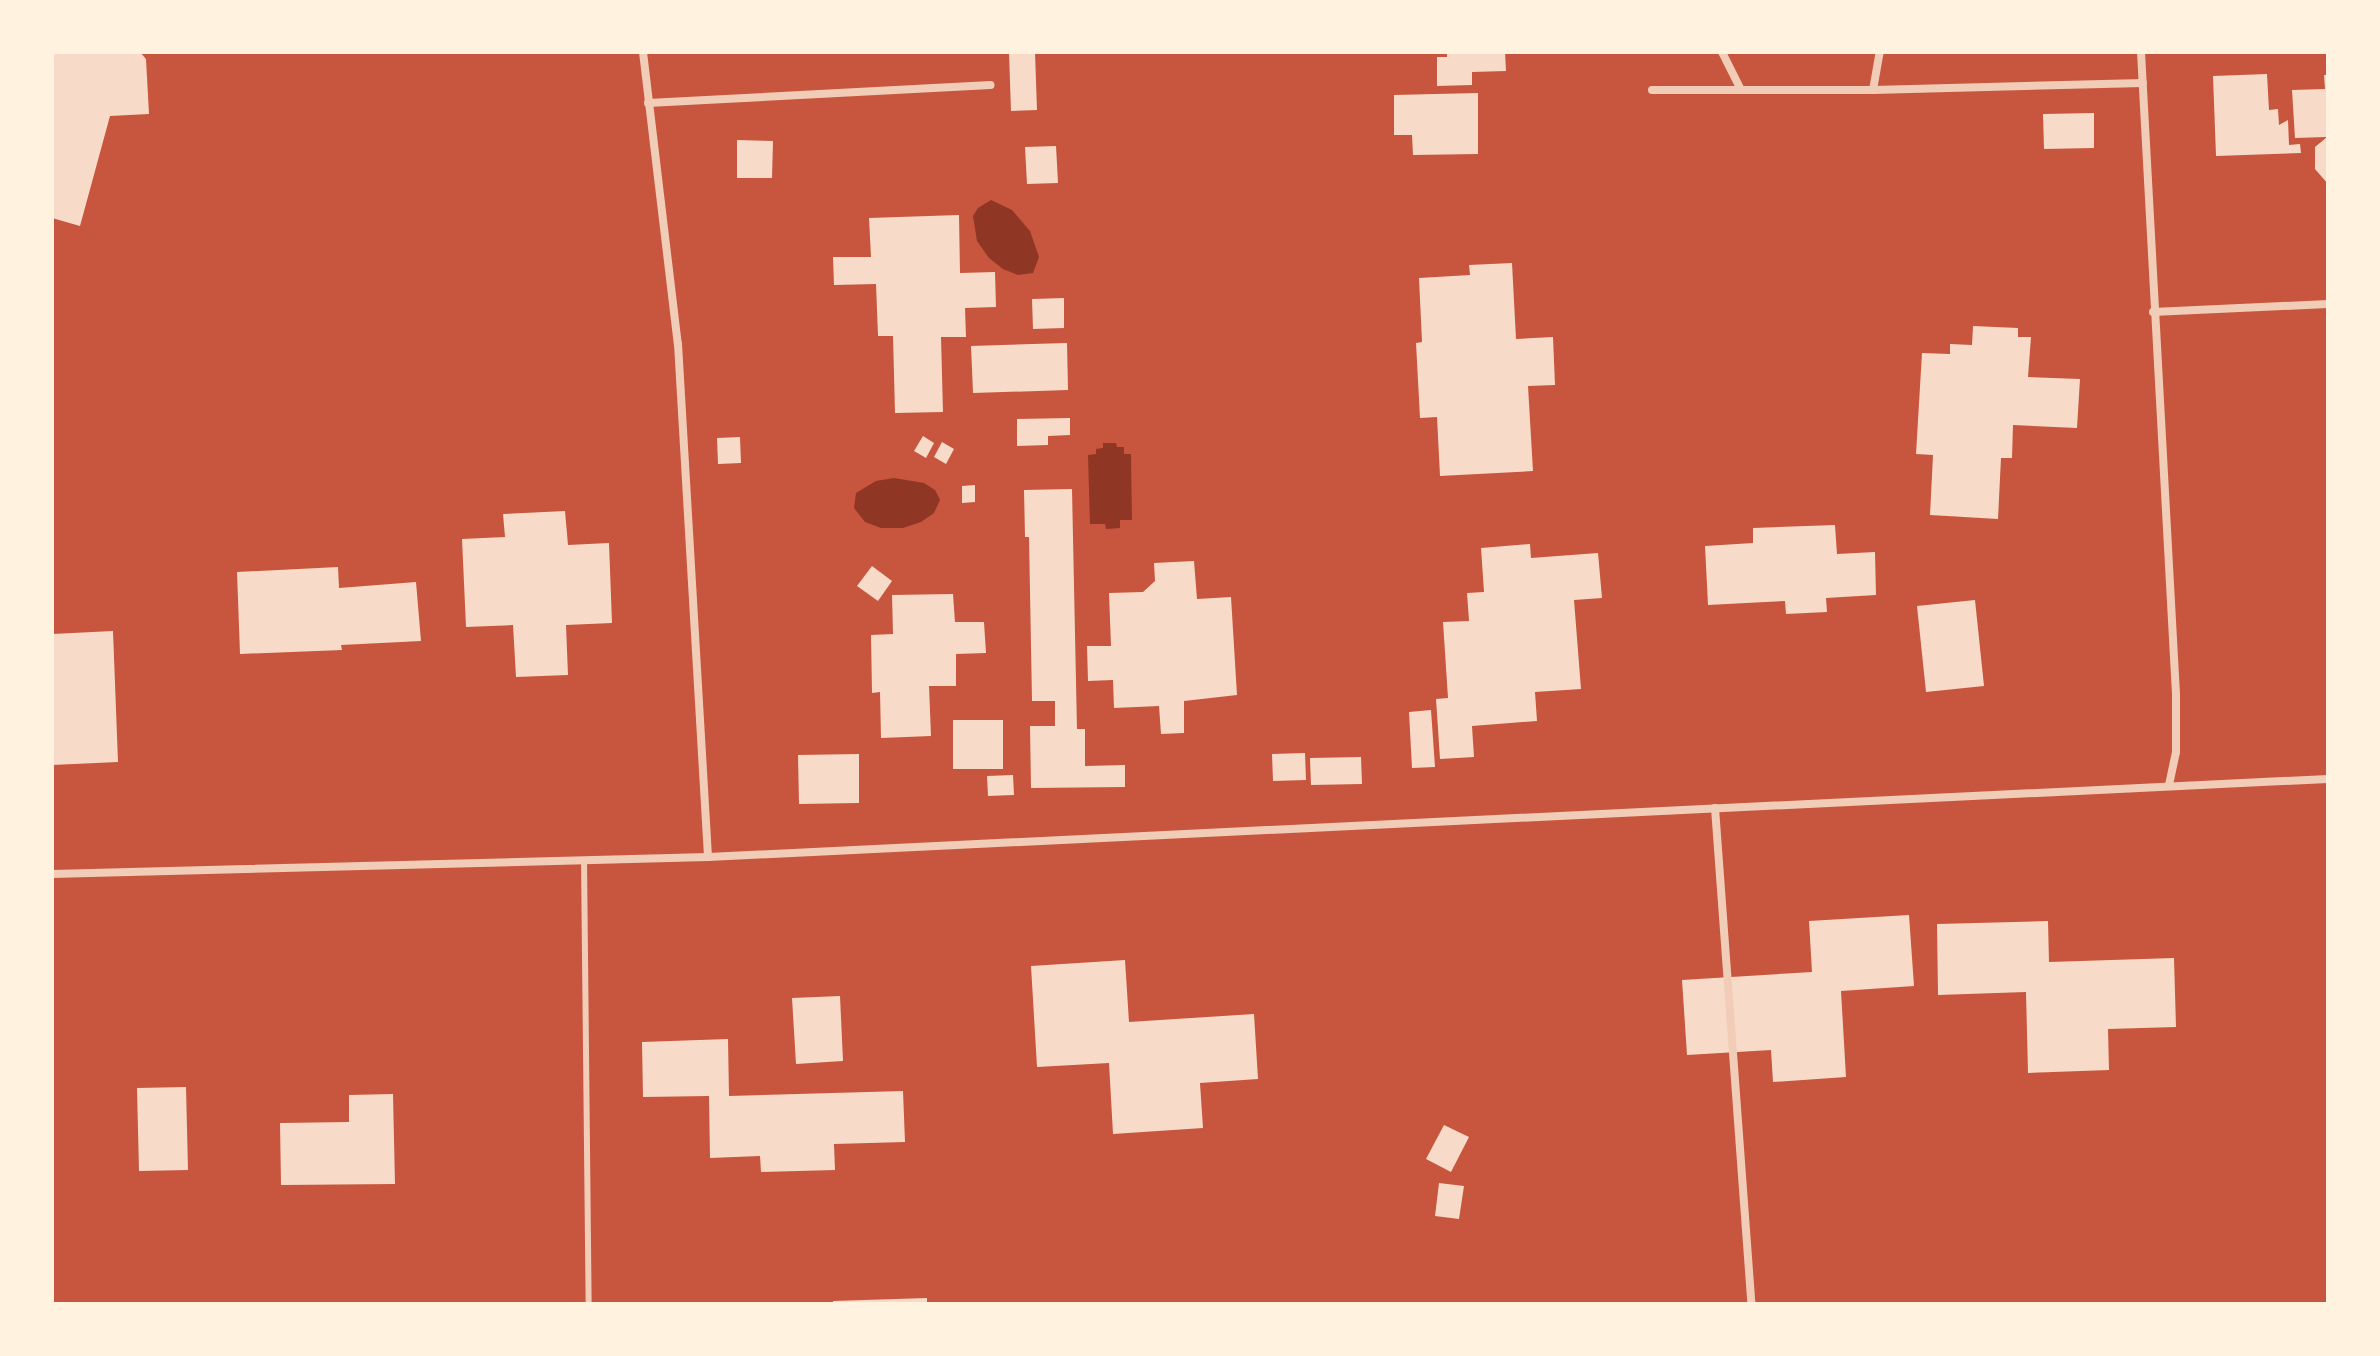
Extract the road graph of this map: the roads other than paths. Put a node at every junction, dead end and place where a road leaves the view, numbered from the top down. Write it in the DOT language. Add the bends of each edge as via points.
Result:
graph roads {
  1 [pos="643,52"];
  2 [pos="1722,52"];
  3 [pos="1880,52"];
  4 [pos="2141,52"];
  5 [pos="2143,83"];
  6 [pos="991,85"];
  7 [pos="1652,90"];
  8 [pos="1741,90"];
  9 [pos="1873,90"];
  10 [pos="648,103"];
  11 [pos="2328,304"];
  12 [pos="2153,312"];
  13 [pos="2328,779"];
  14 [pos="2169,785"];
  15 [pos="1715,808"];
  16 [pos="708,857"];
  17 [pos="584,860"];
  18 [pos="52,874"];
  19 [pos="589,1304"];
  20 [pos="1751,1304"];
  1 -- 10 [label="street"];
  2 -- 8 [label="street"];
  3 -- 9 [label="street"];
  4 -- 5 [label="street"];
  5 -- 9 [label="street"];
  5 -- 12 [label="street"];
  6 -- 10 [label="street"];
  7 -- 8 [label="street"];
  8 -- 9 [label="street"];
  10 -- 16 [label="street" via="678,344"];
  11 -- 12 [label="street"];
  12 -- 14 [label="street" via="2176,695 2176,752"];
  13 -- 14 [label="street"];
  14 -- 15 [label="street"];
  15 -- 16 [label="street"];
  15 -- 20 [label="street"];
  16 -- 17 [label="street"];
  17 -- 18 [label="street"];
  17 -- 19 [label="lane"];
}
